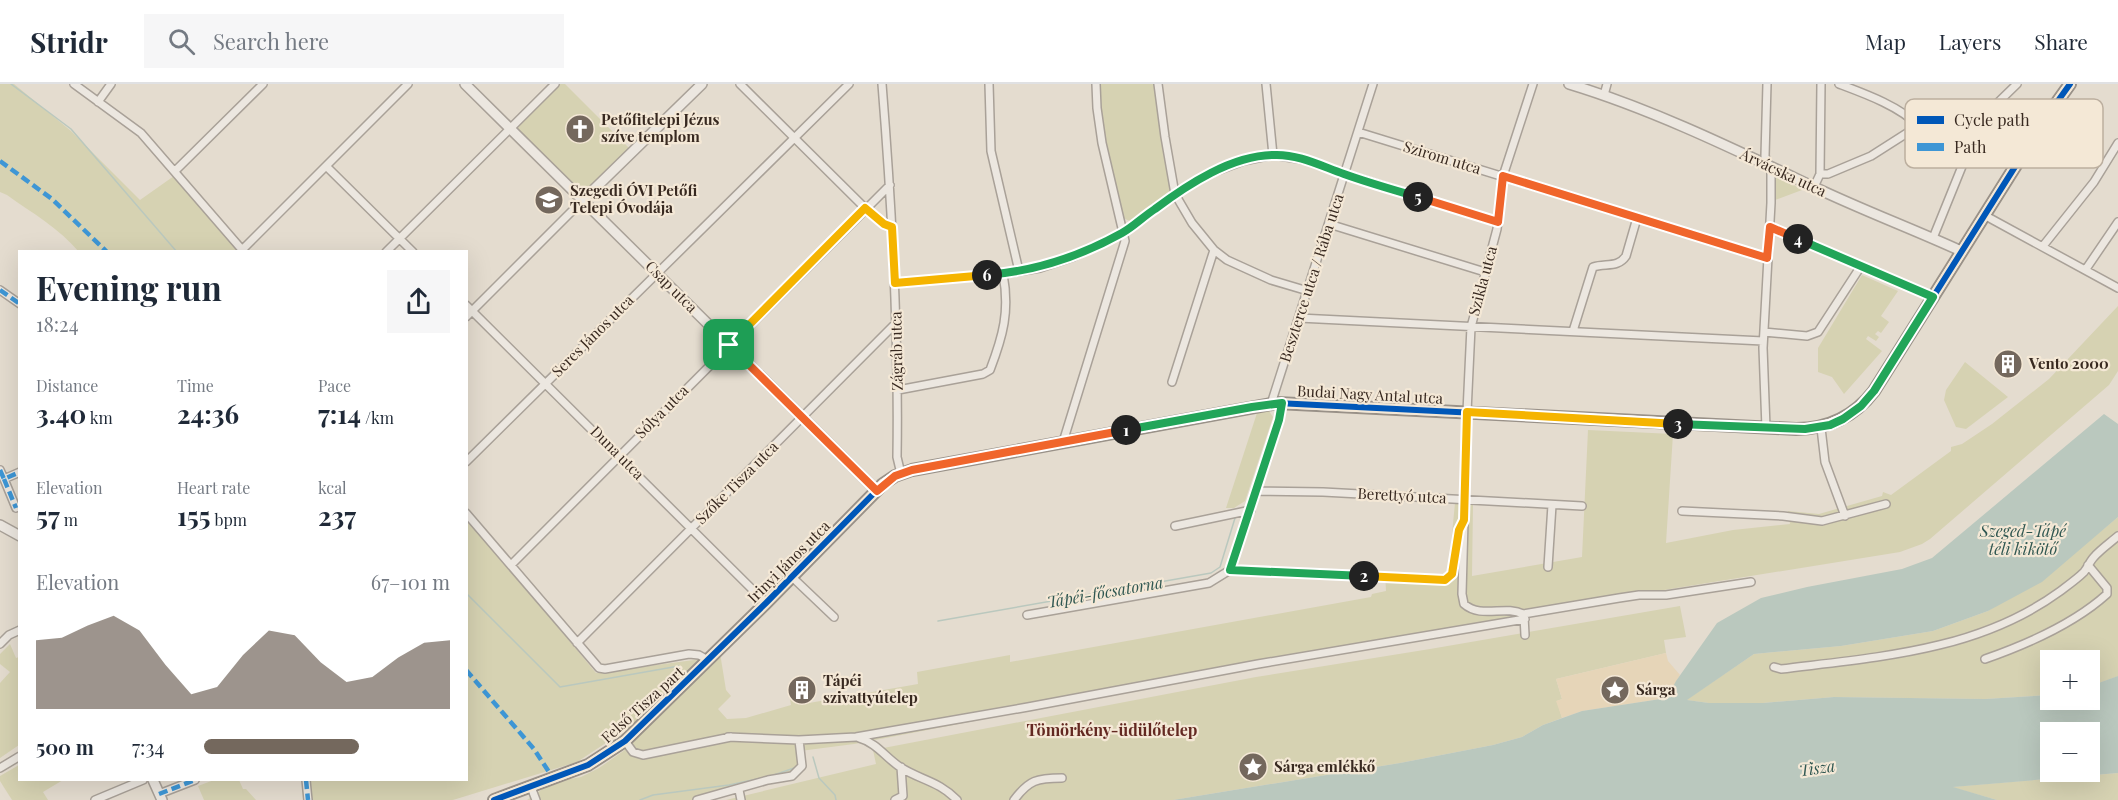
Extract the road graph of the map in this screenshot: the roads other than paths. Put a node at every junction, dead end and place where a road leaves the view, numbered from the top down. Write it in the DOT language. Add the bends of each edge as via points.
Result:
graph roads {
  1 [pos="74,84"];
  2 [pos="111,84"];
  3 [pos="263,84"];
  4 [pos="408,84"];
  5 [pos="465,84"];
  6 [pos="555,84"];
  7 [pos="702,84"];
  8 [pos="740,84"];
  9 [pos="849,84"];
  10 [pos="882,84"];
  11 [pos="989,84"];
  12 [pos="1096,84"];
  13 [pos="1158,84"];
  14 [pos="1266,84"];
  15 [pos="1373,84"];
  16 [pos="1533,84"];
  17 [pos="1569,84"];
  18 [pos="1608,84"];
  19 [pos="1767,84"];
  20 [pos="1821,84"];
  21 [pos="1841,84"];
  22 [pos="2017,84"];
  23 [pos="2070,84"];
  24 [pos="1604,95"];
  25 [pos="2002,99"];
  26 [pos="2059,99"];
  27 [pos="98,102"];
  28 [pos="1905,115"];
  29 [pos="510,128"];
  30 [pos="1358,132"];
  31 [pos="1905,134"];
  32 [pos="793,138"];
  33 [pos="2118,143"];
  34 [pos="1273,154"];
  35 [pos="1767,164"];
  36 [pos="326,166"];
  37 [pos="2103,167"];
  38 [pos="1961,168"];
  39 [pos="2014,168"];
  40 [pos="2103,168"];
  41 [pos="175,171"];
  42 [pos="1345,174"];
  43 [pos="1821,174"];
  44 [pos="1503,176"];
  45 [pos="890,185"];
  46 [pos="1814,187"];
  47 [pos="1174,194"];
  48 [pos="583,200"];
  49 [pos="865,208"];
  50 [pos="1984,215"];
  51 [pos="1637,218"];
  52 [pos="1498,222"];
  53 [pos="2118,222"];
  54 [pos="1329,224"];
  55 [pos="892,227"];
  56 [pos="1770,227"];
  57 [pos="1124,232"];
  58 [pos="1933,238"];
  59 [pos="399,239"];
  60 [pos="2043,246"];
  61 [pos="242,250"];
  62 [pos="244,250"];
  63 [pos="388,250"];
  64 [pos="411,250"];
  65 [pos="1214,250"];
  66 [pos="1961,251"];
  67 [pos="1767,258"];
  68 [pos="1861,266"];
  69 [pos="2086,269"];
  70 [pos="1019,271"];
  71 [pos="657,273"];
  72 [pos="1485,273"];
  73 [pos="1003,274"];
  74 [pos="895,283"];
  75 [pos="2118,288"];
  76 [pos="0,290"];
  77 [pos="1308,291"];
  78 [pos="1933,297"];
  79 [pos="18,303"];
  80 [pos="468,307"];
  81 [pos="473,311"];
  82 [pos="468,315"];
  83 [pos="1299,318"];
  84 [pos="897,322"];
  85 [pos="1471,327"];
  86 [pos="1573,331"];
  87 [pos="1764,332"];
  88 [pos="1763,341"];
  89 [pos="729,345"];
  90 [pos="1172,382"];
  91 [pos="546,383"];
  92 [pos="898,390"];
  93 [pos="1277,404"];
  94 [pos="1467,412"];
  95 [pos="803,417"];
  96 [pos="1766,428"];
  97 [pos="1821,428"];
  98 [pos="1063,442"];
  99 [pos="619,455"];
  100 [pos="468,460"];
  101 [pos="0,470"];
  102 [pos="18,473"];
  103 [pos="901,474"];
  104 [pos="4,479"];
  105 [pos="890,479"];
  106 [pos="1257,490"];
  107 [pos="877,491"];
  108 [pos="1465,500"];
  109 [pos="1886,504"];
  110 [pos="1552,505"];
  111 [pos="1582,506"];
  112 [pos="16,508"];
  113 [pos="1251,510"];
  114 [pos="1682,511"];
  115 [pos="468,515"];
  116 [pos="1845,516"];
  117 [pos="1464,520"];
  118 [pos="0,525"];
  119 [pos="1175,526"];
  120 [pos="692,528"];
  121 [pos="18,535"];
  122 [pos="2118,536"];
  123 [pos="511,565"];
  124 [pos="2088,565"];
  125 [pos="1548,567"];
  126 [pos="1230,570"];
  127 [pos="792,577"];
  128 [pos="1751,582"];
  129 [pos="766,603"];
  130 [pos="1027,615"];
  131 [pos="834,617"];
  132 [pos="1524,617"];
  133 [pos="18,631"];
  134 [pos="1525,635"];
  135 [pos="577,643"];
  136 [pos="0,644"];
  137 [pos="1985,658"];
  138 [pos="707,661"];
  139 [pos="1774,667"];
  140 [pos="756,732"];
  141 [pos="728,737"];
  142 [pos="856,737"];
  143 [pos="798,740"];
  144 [pos="625,741"];
  145 [pos="18,757"];
  146 [pos="0,768"];
  147 [pos="901,768"];
  148 [pos="1062,778"];
  149 [pos="141,781"];
  150 [pos="153,781"];
  151 [pos="193,781"];
  152 [pos="306,781"];
  153 [pos="531,787"];
  154 [pos="739,790"];
  155 [pos="160,797"];
  156 [pos="95,800"];
  157 [pos="308,800"];
  158 [pos="494,800"];
  159 [pos="536,800"];
  160 [pos="697,800"];
  161 [pos="741,800"];
  162 [pos="895,800"];
  163 [pos="957,800"];
  164 [pos="1014,800"];
  1 -- 27 [label="street"];
  2 -- 27 [label="street"];
  3 -- 41 [label="street"];
  4 -- 36 [label="street"];
  5 -- 29 [label="street, Csap utca"];
  6 -- 29 [label="street"];
  7 -- 48 [label="street"];
  8 -- 32 [label="street"];
  9 -- 32 [label="street, Seres János utca"];
  10 -- 45 [label="street, Zágráb utca"];
  11 -- 70 [label="street" via="991,150"];
  12 -- 57 [label="street" via="1102,143"];
  13 -- 47 [label="street"];
  14 -- 34 [label="street"];
  15 -- 30 [label="street, Beszterce utca / Rába utca"];
  16 -- 44 [label="street, Szikla utca"];
  17 -- 24 [label="street, Árvácska utca"];
  18 -- 24 [label="street"];
  19 -- 35 [label="street"];
  20 -- 43 [label="street"];
  21 -- 28 [label="street"];
  22 -- 25 [label="street"];
  23 -- 26 [label="main road, Budai Nagy Antal utca"];
  24 -- 35 [label="street, Árvácska utca"];
  27 -- 41 [label="street" via="141,133"];
  29 -- 48 [label="street, Csap utca"];
  29 -- 59 [label="street"];
  30 -- 42 [label="street, Beszterce utca / Rába utca"];
  30 -- 44 [label="street, Szirom utca"];
  31 -- 43 [label="street" via="1871,156"];
  32 -- 49 [label="street"];
  32 -- 71 [label="street, Seres János utca"];
  33 -- 37 [label="street"];
  34 -- 42 [label="street" via="1306,160"];
  34 -- 47 [label="street" via="1225,167"];
  35 -- 46 [label="street, Árvácska utca"];
  35 -- 56 [label="street"];
  36 -- 59 [label="street"];
  36 -- 62 [label="street"];
  38 -- 58 [label="street"];
  39 -- 50 [label="main road, Budai Nagy Antal utca"];
  40 -- 60 [label="street"];
  41 -- 61 [label="street"];
  42 -- 52 [label="street"];
  42 -- 54 [label="street, Beszterce utca / Rába utca"];
  43 -- 46 [label="street"];
  44 -- 51 [label="street, Szirom utca"];
  44 -- 52 [label="street, Szikla utca"];
  45 -- 49 [label="street, Sólya utca"];
  45 -- 55 [label="street, Zágráb utca"];
  46 -- 58 [label="street, Árvácska utca"];
  47 -- 57 [label="street"];
  47 -- 65 [label="street"];
  48 -- 71 [label="street, Csap utca"];
  48 -- 81 [label="street"];
  49 -- 55 [label="street"];
  49 -- 89 [label="street, Sólya utca"];
  50 -- 60 [label="street"];
  50 -- 66 [label="main road, Budai Nagy Antal utca"];
  51 -- 67 [label="street, Szirom utca"];
  51 -- 86 [label="street" via="1623,261 1593,267"];
  52 -- 72 [label="street, Szikla utca"];
  53 -- 69 [label="street"];
  54 -- 72 [label="street"];
  54 -- 77 [label="street, Beszterce utca / Rába utca"];
  55 -- 74 [label="street, Zágráb utca"];
  56 -- 67 [label="street"];
  56 -- 68 [label="street"];
  57 -- 70 [label="street" via="1073,257"];
  57 -- 98 [label="street" via="1125,241"];
  58 -- 66 [label="street, Árvácska utca"];
  59 -- 63 [label="street"];
  59 -- 64 [label="street"];
  60 -- 69 [label="street"];
  65 -- 77 [label="street" via="1244,269"];
  65 -- 90 [label="street"];
  66 -- 78 [label="main road, Budai Nagy Antal utca"];
  67 -- 87 [label="street"];
  68 -- 78 [label="street"];
  68 -- 87 [label="street" via="1818,333 1806,336"];
  69 -- 75 [label="street"];
  70 -- 73 [label="street"];
  71 -- 89 [label="street, Csap utca"];
  71 -- 91 [label="street, Seres János utca"];
  72 -- 85 [label="street, Szikla utca"];
  73 -- 74 [label="street"];
  73 -- 92 [label="street" via="1007,308 990,370"];
  74 -- 84 [label="street, Zágráb utca"];
  76 -- 79 [label="street"];
  77 -- 83 [label="street, Beszterce utca / Rába utca"];
  78 -- 97 [label="main road, Budai Nagy Antal utca" via="1868,399 1850,415"];
  80 -- 81 [label="street, Duna utca"];
  81 -- 82 [label="street"];
  81 -- 91 [label="street, Duna utca"];
  83 -- 85 [label="street"];
  83 -- 93 [label="street, Beszterce utca / Rába utca"];
  84 -- 92 [label="street, Zágráb utca"];
  84 -- 95 [label="street, Szőke Tisza utca"];
  85 -- 86 [label="street"];
  85 -- 94 [label="street, Szikla utca"];
  86 -- 88 [label="street"];
  87 -- 88 [label="street"];
  88 -- 96 [label="street"];
  89 -- 95 [label="street, Csap utca"];
  89 -- 99 [label="street, Sólya utca"];
  91 -- 99 [label="street, Duna utca"];
  91 -- 100 [label="street, Seres János utca"];
  92 -- 103 [label="street, Zágráb utca" via="897,457"];
  93 -- 94 [label="main road, Budai Nagy Antal utca"];
  93 -- 98 [label="main road, Budai Nagy Antal utca"];
  93 -- 106 [label="street, Beszterce utca / Rába utca" via="1279,420"];
  94 -- 96 [label="main road, Budai Nagy Antal utca"];
  94 -- 108 [label="street, Szikla utca"];
  95 -- 107 [label="street, Csap utca"];
  95 -- 120 [label="street, Szőke Tisza utca"];
  96 -- 97 [label="main road, Budai Nagy Antal utca"];
  97 -- 116 [label="street" via="1825,462"];
  98 -- 103 [label="main road, Budai Nagy Antal utca"];
  99 -- 120 [label="street, Duna utca"];
  99 -- 123 [label="street, Sólya utca"];
  101 -- 104 [label="street"];
  102 -- 104 [label="street"];
  103 -- 105 [label="main road, Budai Nagy Antal utca"];
  104 -- 112 [label="street"];
  105 -- 107 [label="main road, Irinyi János utca"];
  106 -- 108 [label="street, Berettyó utca"];
  106 -- 113 [label="street, Beszterce utca / Rába utca"];
  107 -- 127 [label="main road, Irinyi János utca"];
  108 -- 110 [label="street, Berettyó utca"];
  108 -- 117 [label="street, Szikla utca"];
  109 -- 116 [label="street"];
  110 -- 111 [label="street, Berettyó utca"];
  110 -- 125 [label="street"];
  113 -- 119 [label="street"];
  113 -- 126 [label="street, Beszterce utca / Rába utca"];
  114 -- 116 [label="street" via="1822,521"];
  115 -- 123 [label="street"];
  117 -- 126 [label="street" via="1454,570 1448,580"];
  117 -- 132 [label="street" via="1464,604 1477,611 1512,611"];
  118 -- 121 [label="street"];
  120 -- 129 [label="street, Duna utca"];
  120 -- 135 [label="street, Szőke Tisza utca"];
  122 -- 124 [label="street"];
  123 -- 135 [label="street"];
  124 -- 137 [label="street" via="2107,588 2107,594 2042,635"];
  124 -- 139 [label="street" via="2084,572 2023,615 1962,640 1888,656"];
  126 -- 130 [label="street" via="1209,582"];
  127 -- 129 [label="main road, Irinyi János utca"];
  127 -- 131 [label="street, Irinyi János utca"];
  128 -- 132 [label="street" via="1619,598"];
  129 -- 138 [label="main road, Irinyi János utca"];
  132 -- 134 [label="street"];
  132 -- 142 [label="street"];
  133 -- 136 [label="street"];
  135 -- 138 [label="street" via="597,667 605,669 689,654"];
  138 -- 144 [label="main road, Felső Tisza part"];
  140 -- 141 [label="street"];
  141 -- 143 [label="street"];
  141 -- 144 [label="street" via="643,755 633,752"];
  142 -- 143 [label="street"];
  142 -- 147 [label="street" via="876,746"];
  143 -- 154 [label="street" via="802,766 797,773"];
  144 -- 153 [label="main road, Felső Tisza part" via="588,765"];
  145 -- 146 [label="street"];
  147 -- 162 [label="street" via="903,795"];
  147 -- 163 [label="street" via="945,788"];
  148 -- 164 [label="street" via="1032,781"];
  149 -- 156 [label="street"];
  150 -- 155 [label="street"];
  151 -- 155 [label="street"];
  152 -- 157 [label="street"];
  153 -- 158 [label="main road, Felső Tisza part"];
  153 -- 159 [label="street"];
  154 -- 160 [label="street"];
  154 -- 161 [label="street"];
}
